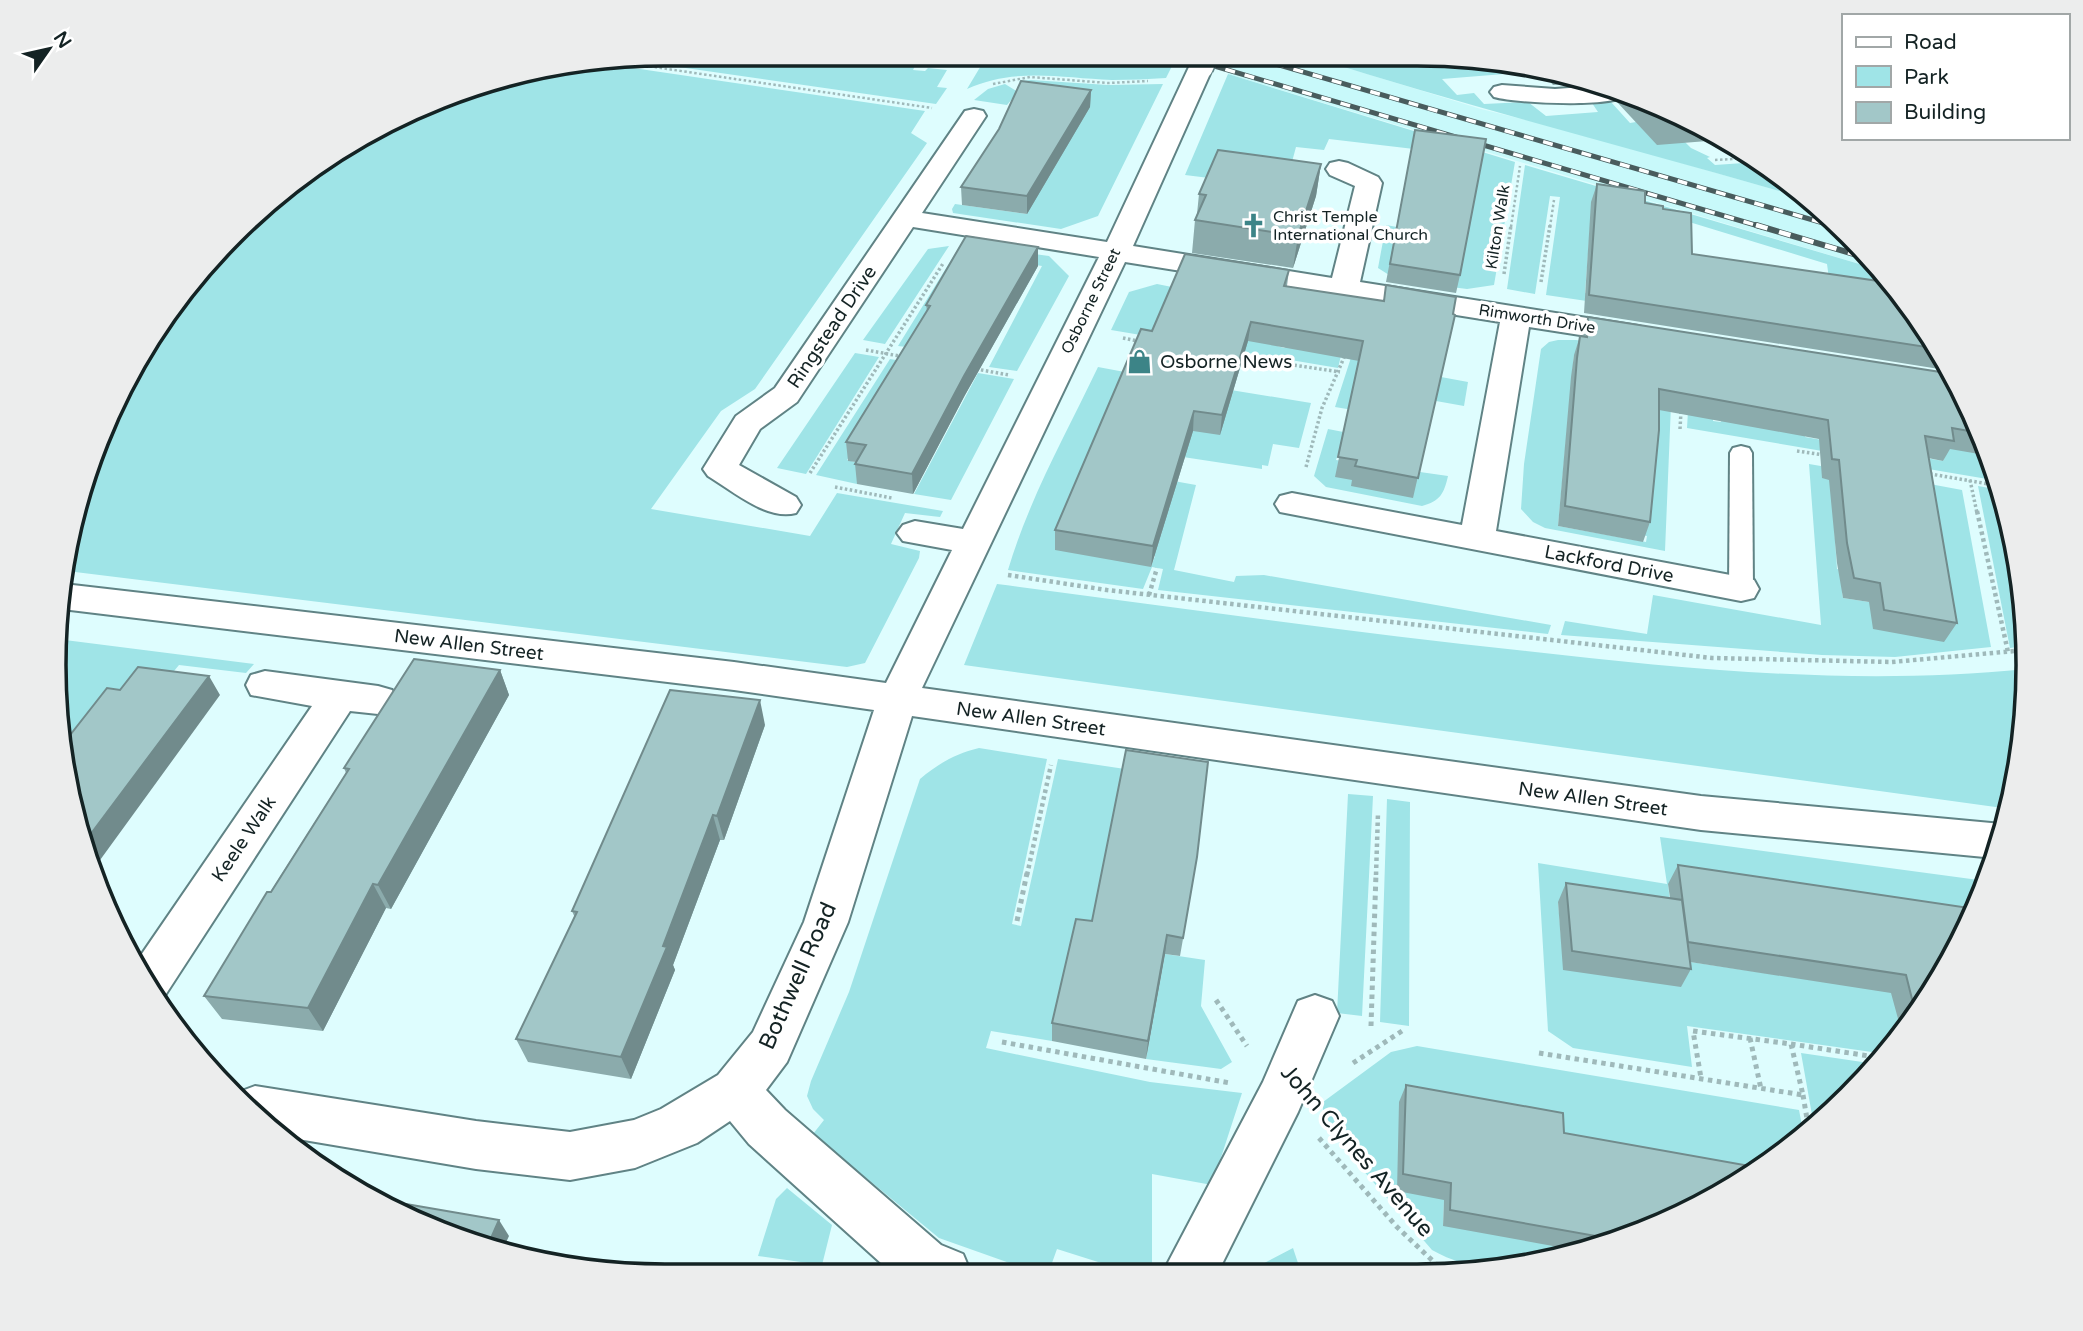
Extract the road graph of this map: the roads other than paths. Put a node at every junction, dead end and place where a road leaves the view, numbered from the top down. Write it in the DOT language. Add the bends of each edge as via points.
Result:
graph roads {
  1 [pos="1201,66"];
  2 [pos="1502,92"];
  3 [pos="1595,93"];
  4 [pos="974,116"];
  5 [pos="1339,169"];
  6 [pos="905,218"];
  7 [pos="1116,252"];
  8 [pos="1344,288"];
  9 [pos="1516,316"];
  10 [pos="1665,339"];
  11 [pos="1741,453"];
  12 [pos="784,505"];
  13 [pos="1306,506"];
  14 [pos="915,533"];
  15 [pos="1476,539"];
  16 [pos="973,542"];
  17 [pos="1741,589"];
  18 [pos="71,597"];
  19 [pos="265,685"];
  20 [pos="897,700"];
  21 [pos="1990,840"];
  22 [pos="154,976"];
  23 [pos="1315,1016"];
  24 [pos="735,1091"];
  25 [pos="265,1111"];
  26 [pos="922,1264"];
  27 [pos="1194,1264"];
  1 -- 7 [label="street, Osborne Street"];
  2 -- 3 [label="street"];
  4 -- 6 [label="street, Ringstead Drive"];
  5 -- 8 [label="street" via="1369,184"];
  6 -- 7 [label="street"];
  6 -- 12 [label="street, Ringstead Drive" via="786,395 747,424 720,469"];
  7 -- 8 [label="street, Rimworth Drive"];
  7 -- 16 [label="street, Osborne Street"];
  8 -- 9 [label="street, Rimworth Drive"];
  9 -- 10 [label="street, Rimworth Drive"];
  9 -- 15 [label="street"];
  11 -- 17 [label="lane"];
  13 -- 15 [label="street, Lackford Drive"];
  14 -- 16 [label="street"];
  15 -- 17 [label="street, Lackford Drive"];
  16 -- 20 [label="street, Osborne Street"];
  18 -- 20 [label="street, New Allen Street" via="734,676"];
  19 -- 22 [label="street, Keele Walk" via="359,698"];
  20 -- 21 [label="street, New Allen Street" via="1688,811"];
  20 -- 24 [label="street, Bothwell Road" via="826,922 770,1047"];
  23 -- 27 [label="street" via="1281,1096"];
  24 -- 25 [label="street, Bothwell Road" via="679,1126 635,1144 570,1156"];
  24 -- 26 [label="street" via="761,1121"];
}
